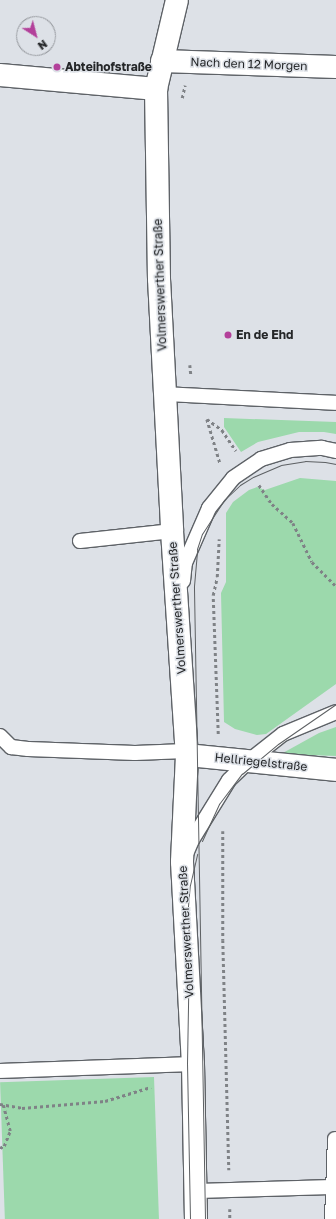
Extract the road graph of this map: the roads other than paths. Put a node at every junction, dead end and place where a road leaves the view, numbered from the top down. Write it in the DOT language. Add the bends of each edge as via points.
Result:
graph roads {
  1 [pos="176,0"];
  2 [pos="162,61"];
  3 [pos="336,67"];
  4 [pos="0,74"];
  5 [pos="156,89"];
  6 [pos="165,394"];
  7 [pos="336,403"];
  8 [pos="336,451"];
  9 [pos="172,531"];
  10 [pos="80,541"];
  11 [pos="179,637"];
  12 [pos="336,712"];
  13 [pos="0,736"];
  14 [pos="186,753"];
  15 [pos="250,760"];
  16 [pos="336,770"];
  17 [pos="182,862"];
  18 [pos="193,1064"];
  19 [pos="0,1071"];
  20 [pos="335,1139"];
  21 [pos="332,1187"];
  22 [pos="196,1191"];
  23 [pos="196,1219"];
  24 [pos="332,1219"];
  1 -- 2 [label="street, Volmerswerther Straße"];
  2 -- 3 [label="street, Nach den 12 Morgen"];
  2 -- 5 [label="street, Volmerswerther Straße"];
  4 -- 5 [label="street"];
  5 -- 6 [label="street, Volmerswerther Straße" via="159,279"];
  6 -- 7 [label="lane"];
  6 -- 9 [label="street, Volmerswerther Straße"];
  8 -- 11 [label="lane" via="322,448 290,450 261,458 233,478 209,508 185,563"];
  9 -- 10 [label="lane"];
  9 -- 11 [label="street, Volmerswerther Straße"];
  11 -- 14 [label="street, Volmerswerther Straße"];
  12 -- 15 [label="lane" via="283,734"];
  13 -- 14 [label="lane" via="11,747 28,749"];
  14 -- 15 [label="street, Hellriegelstraße"];
  14 -- 17 [label="street, Volmerswerther Straße"];
  15 -- 16 [label="street, Hellriegelstraße"];
  15 -- 17 [label="lane" via="229,780 192,840"];
  17 -- 18 [label="street, Volmerswerther Straße"];
  18 -- 19 [label="lane"];
  18 -- 22 [label="street, Volmerswerther Straße"];
  20 -- 21 [label="lane"];
  21 -- 22 [label="lane"];
  21 -- 24 [label="lane"];
  22 -- 23 [label="street, Volmerswerther Straße"];
}
